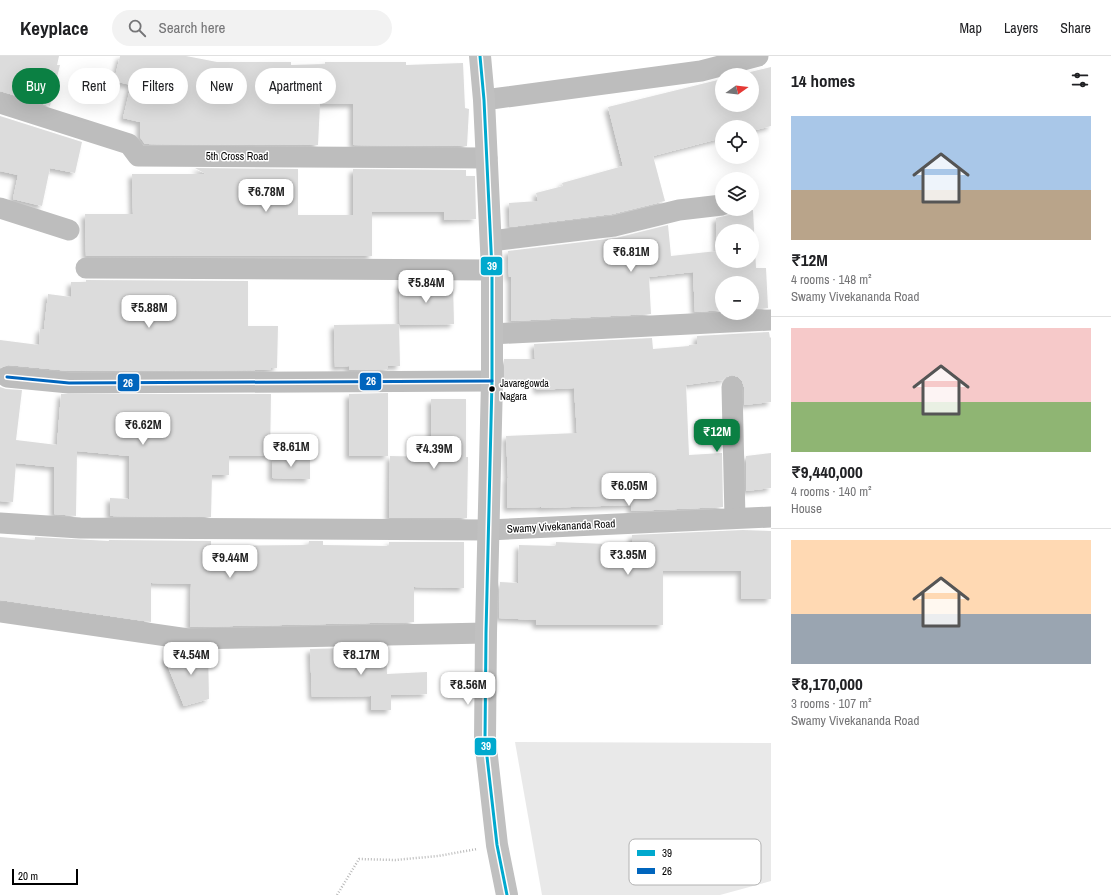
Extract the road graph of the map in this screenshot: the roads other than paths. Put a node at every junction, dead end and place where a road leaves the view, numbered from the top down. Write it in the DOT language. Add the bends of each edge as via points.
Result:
graph roads {
  1 [pos="480,56"];
  2 [pos="758,56"];
  3 [pos="484,100"];
  4 [pos="0,103"];
  5 [pos="487,158"];
  6 [pos="715,206"];
  7 [pos="0,208"];
  8 [pos="69,230"];
  9 [pos="491,241"];
  10 [pos="86,268"];
  11 [pos="492,270"];
  12 [pos="771,320"];
  13 [pos="492,334"];
  14 [pos="7,377"];
  15 [pos="492,381"];
  16 [pos="732,387"];
  17 [pos="771,517"];
  18 [pos="735,518"];
  19 [pos="0,523"];
  20 [pos="488,530"];
  21 [pos="0,612"];
  22 [pos="486,633"];
  23 [pos="507,895"];
  1 -- 3 [label="street"];
  2 -- 3 [label="street" via="701,71"];
  3 -- 5 [label="street"];
  4 -- 5 [label="street, 5th Cross Road" via="129,144 138,156"];
  5 -- 9 [label="street"];
  6 -- 9 [label="street" via="678,210 614,226"];
  7 -- 8 [label="street"];
  9 -- 11 [label="street"];
  10 -- 11 [label="street"];
  11 -- 13 [label="street"];
  12 -- 13 [label="street"];
  13 -- 15 [label="street"];
  14 -- 15 [label="street" via="69,383"];
  15 -- 20 [label="street"];
  16 -- 18 [label="street"];
  17 -- 18 [label="street, Swamy Vivekananda Road"];
  18 -- 20 [label="street, Swamy Vivekananda Road"];
  19 -- 20 [label="street, Swamy Vivekananda Road" via="80,528"];
  20 -- 22 [label="street"];
  21 -- 22 [label="street" via="188,639"];
  22 -- 23 [label="street" via="485,739 497,845"];
}
